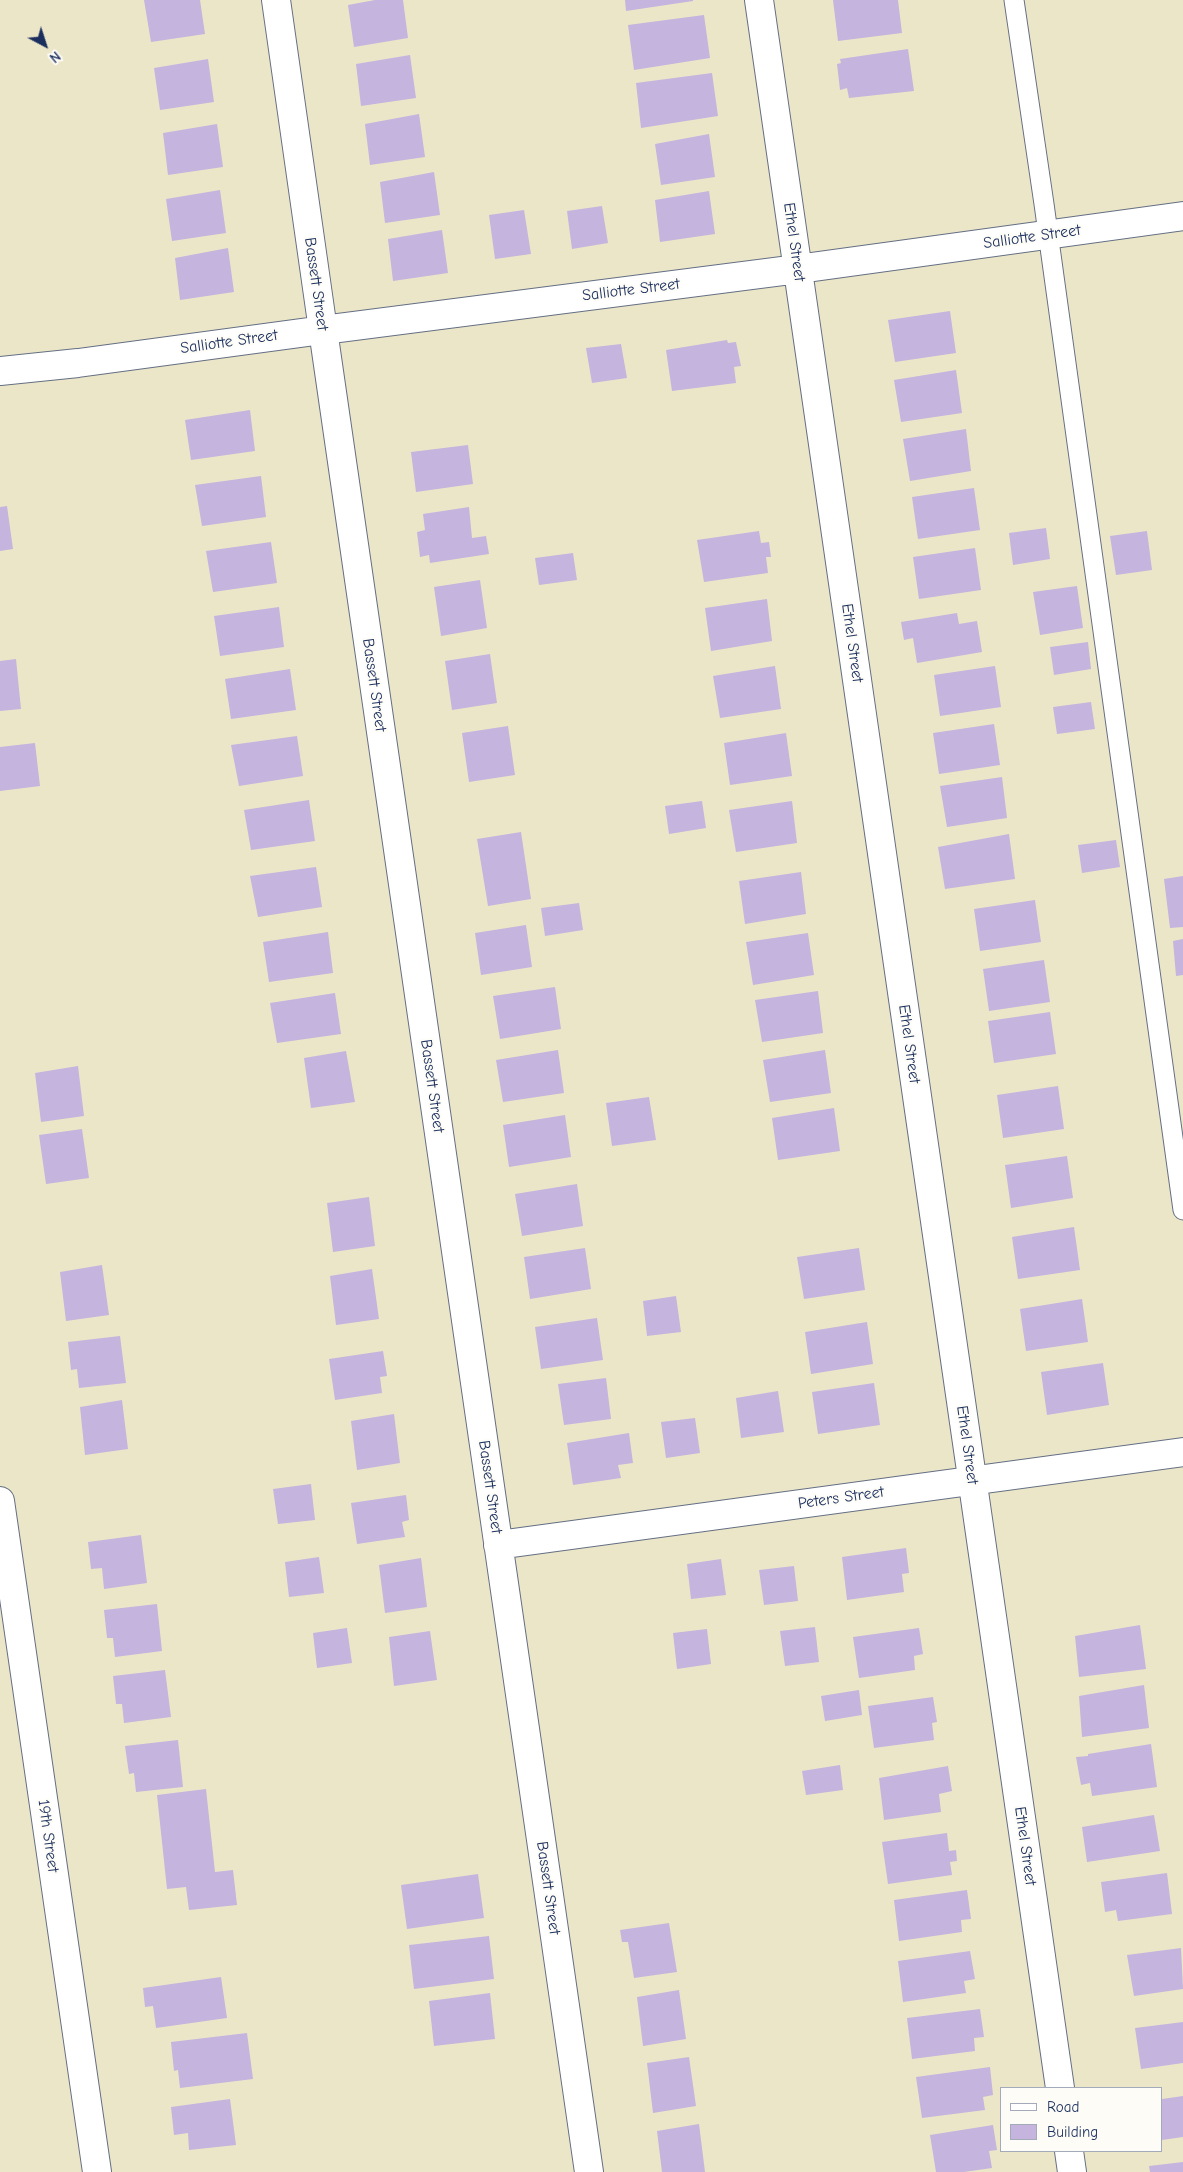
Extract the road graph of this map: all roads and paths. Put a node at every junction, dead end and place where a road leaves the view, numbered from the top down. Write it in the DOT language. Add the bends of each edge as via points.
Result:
graph roads {
  1 [pos="276,0"];
  2 [pos="759,0"];
  3 [pos="1014,0"];
  4 [pos="1183,216"];
  5 [pos="1048,235"];
  6 [pos="798,269"];
  7 [pos="323,330"];
  8 [pos="0,371"];
  9 [pos="1183,1210"];
  10 [pos="1183,1452"];
  11 [pos="972,1480"];
  12 [pos="0,1501"];
  13 [pos="498,1545"];
  14 [pos="1060,2087"];
  15 [pos="1068,2152"];
  16 [pos="96,2172"];
  17 [pos="589,2172"];
  18 [pos="1072,2172"];
  1 -- 7 [label="street, Bassett Street"];
  2 -- 6 [label="street, Ethel Street"];
  3 -- 5 [label="lane"];
  4 -- 5 [label="street, Salliotte Street"];
  5 -- 6 [label="street, Salliotte Street"];
  5 -- 9 [label="lane"];
  6 -- 7 [label="street, Salliotte Street"];
  6 -- 11 [label="street, Ethel Street"];
  7 -- 8 [label="street, Salliotte Street"];
  7 -- 13 [label="street, Bassett Street"];
  10 -- 11 [label="street, Peters Street"];
  11 -- 13 [label="street, Peters Street"];
  11 -- 14 [label="street, Ethel Street"];
  12 -- 16 [label="street, 19th Street"];
  13 -- 17 [label="street, Bassett Street"];
  15 -- 18 [label="street"];
}
